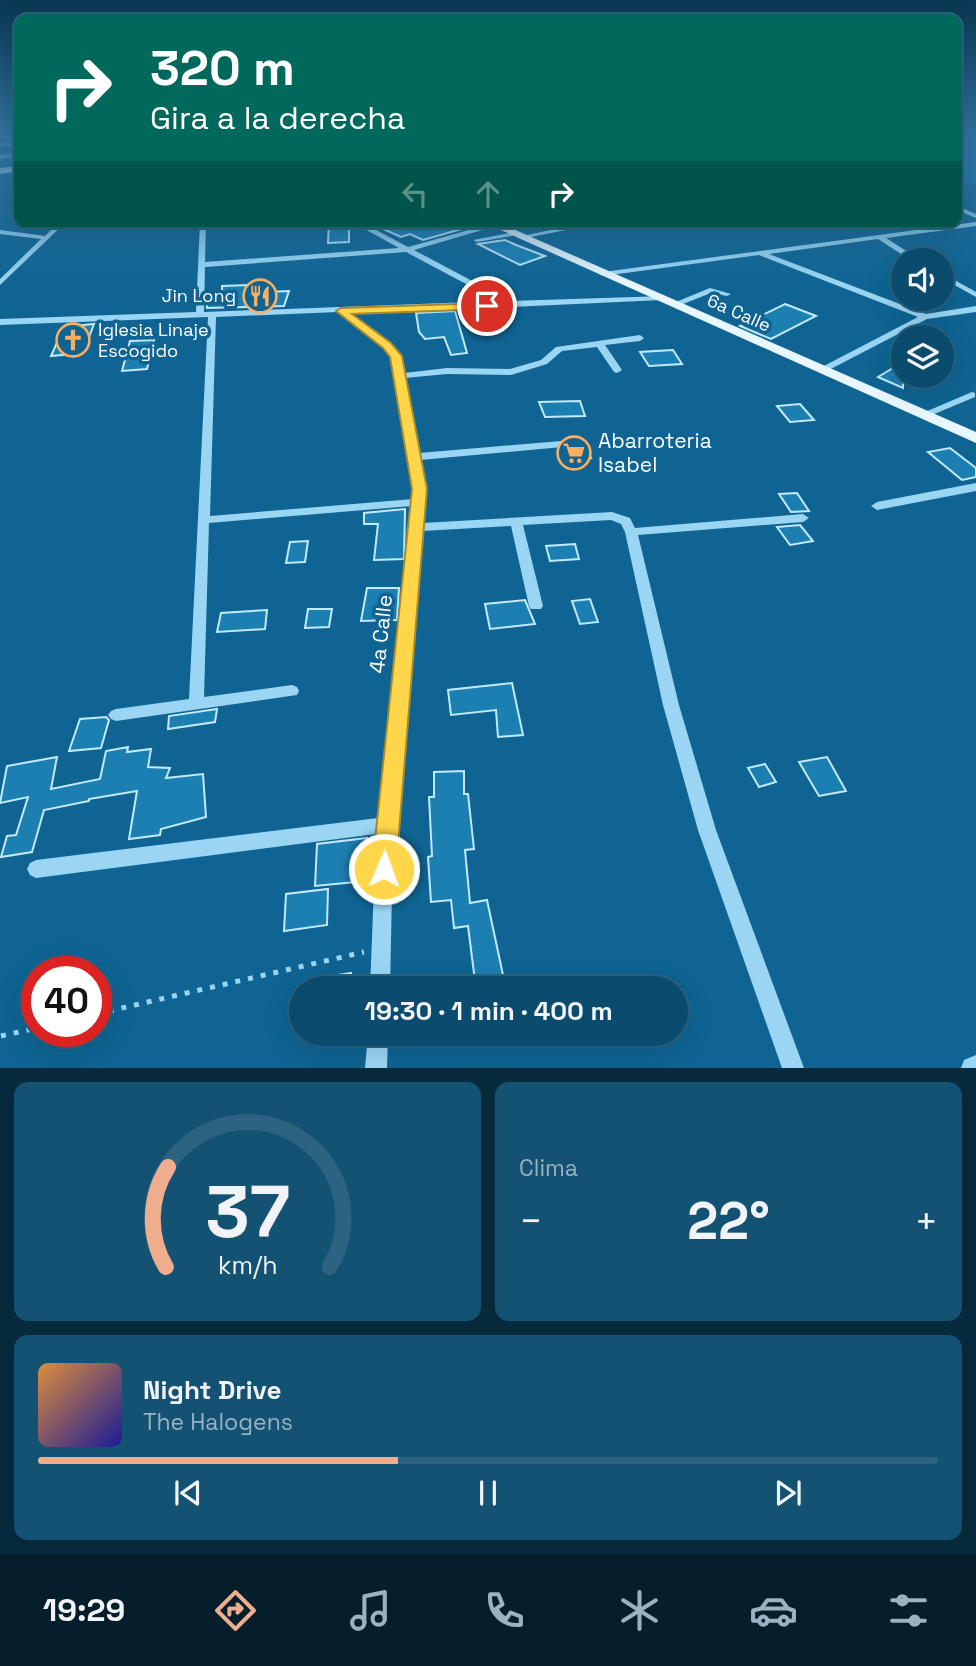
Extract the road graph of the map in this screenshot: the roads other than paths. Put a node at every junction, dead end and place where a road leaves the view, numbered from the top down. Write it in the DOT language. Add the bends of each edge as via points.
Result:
graph roads {
  1 [pos="57,228"];
  2 [pos="203,228"];
  3 [pos="366,228"];
  4 [pos="478,228"];
  5 [pos="500,228"];
  6 [pos="567,228"];
  7 [pos="946,228"];
  8 [pos="0,232"];
  9 [pos="518,236"];
  10 [pos="879,237"];
  11 [pos="46,238"];
  12 [pos="477,240"];
  13 [pos="897,248"];
  14 [pos="407,250"];
  15 [pos="760,253"];
  16 [pos="201,265"];
  17 [pos="603,274"];
  18 [pos="954,282"];
  19 [pos="0,283"];
  20 [pos="727,294"];
  21 [pos="976,295"];
  22 [pos="662,298"];
  23 [pos="675,304"];
  24 [pos="511,305"];
  25 [pos="976,309"];
  26 [pos="341,311"];
  27 [pos="206,313"];
  28 [pos="925,317"];
  29 [pos="0,322"];
  30 [pos="640,338"];
  31 [pos="600,344"];
  32 [pos="617,370"];
  33 [pos="823,370"];
  34 [pos="400,376"];
  35 [pos="972,395"];
  36 [pos="923,415"];
  37 [pos="976,438"];
  38 [pos="573,443"];
  39 [pos="414,457"];
  40 [pos="976,487"];
  41 [pos="418,502"];
  42 [pos="877,506"];
  43 [pos="803,518"];
  44 [pos="203,520"];
  45 [pos="516,520"];
  46 [pos="416,527"];
  47 [pos="631,532"];
  48 [pos="536,606"];
  49 [pos="292,691"];
  50 [pos="196,704"];
  51 [pos="116,715"];
  52 [pos="386,825"];
  53 [pos="36,869"];
  54 [pos="381,976"];
  55 [pos="377,1046"];
  56 [pos="376,1068"];
  57 [pos="793,1068"];
  1 -- 11 [label="street"];
  2 -- 16 [label="street"];
  3 -- 14 [label="street"];
  4 -- 14 [label="street"];
  5 -- 9 [label="main road, 6a Calle"];
  6 -- 9 [label="street"];
  7 -- 10 [label="street"];
  8 -- 11 [label="street"];
  9 -- 12 [label="street"];
  9 -- 17 [label="main road, 6a Calle"];
  10 -- 13 [label="street"];
  10 -- 15 [label="street"];
  11 -- 19 [label="street"];
  14 -- 16 [label="street"];
  14 -- 24 [label="street"];
  15 -- 17 [label="street"];
  15 -- 28 [label="street"];
  16 -- 27 [label="street"];
  17 -- 22 [label="main road, 6a Calle"];
  18 -- 21 [label="street"];
  20 -- 23 [label="street" via="710,290"];
  22 -- 23 [label="main road, 6a Calle"];
  22 -- 24 [label="street"];
  23 -- 33 [label="main road, 6a Calle"];
  24 -- 26 [label="street"];
  25 -- 28 [label="street"];
  26 -- 27 [label="street"];
  26 -- 34 [label="street, 4a Calle" via="387,346 396,356"];
  27 -- 29 [label="street"];
  27 -- 44 [label="street"];
  28 -- 33 [label="street"];
  30 -- 31 [label="street"];
  31 -- 32 [label="street"];
  31 -- 34 [label="street" via="559,349 544,362 511,373 447,371"];
  33 -- 36 [label="main road, 6a Calle"];
  34 -- 39 [label="street, 4a Calle"];
  35 -- 36 [label="street"];
  36 -- 37 [label="main road, 6a Calle"];
  38 -- 39 [label="street"];
  39 -- 41 [label="street, 4a Calle"];
  40 -- 42 [label="street"];
  41 -- 44 [label="street"];
  41 -- 46 [label="street, 4a Calle"];
  43 -- 47 [label="street"];
  44 -- 50 [label="street"];
  45 -- 46 [label="street"];
  45 -- 47 [label="street" via="612,516 626,521"];
  45 -- 48 [label="street"];
  46 -- 52 [label="street, 4a Calle"];
  47 -- 57 [label="street" via="668,692 707,830"];
  49 -- 50 [label="street"];
  50 -- 51 [label="street"];
  52 -- 53 [label="street"];
  52 -- 54 [label="street, 4a Calle"];
  55 -- 56 [label="street"];
}
